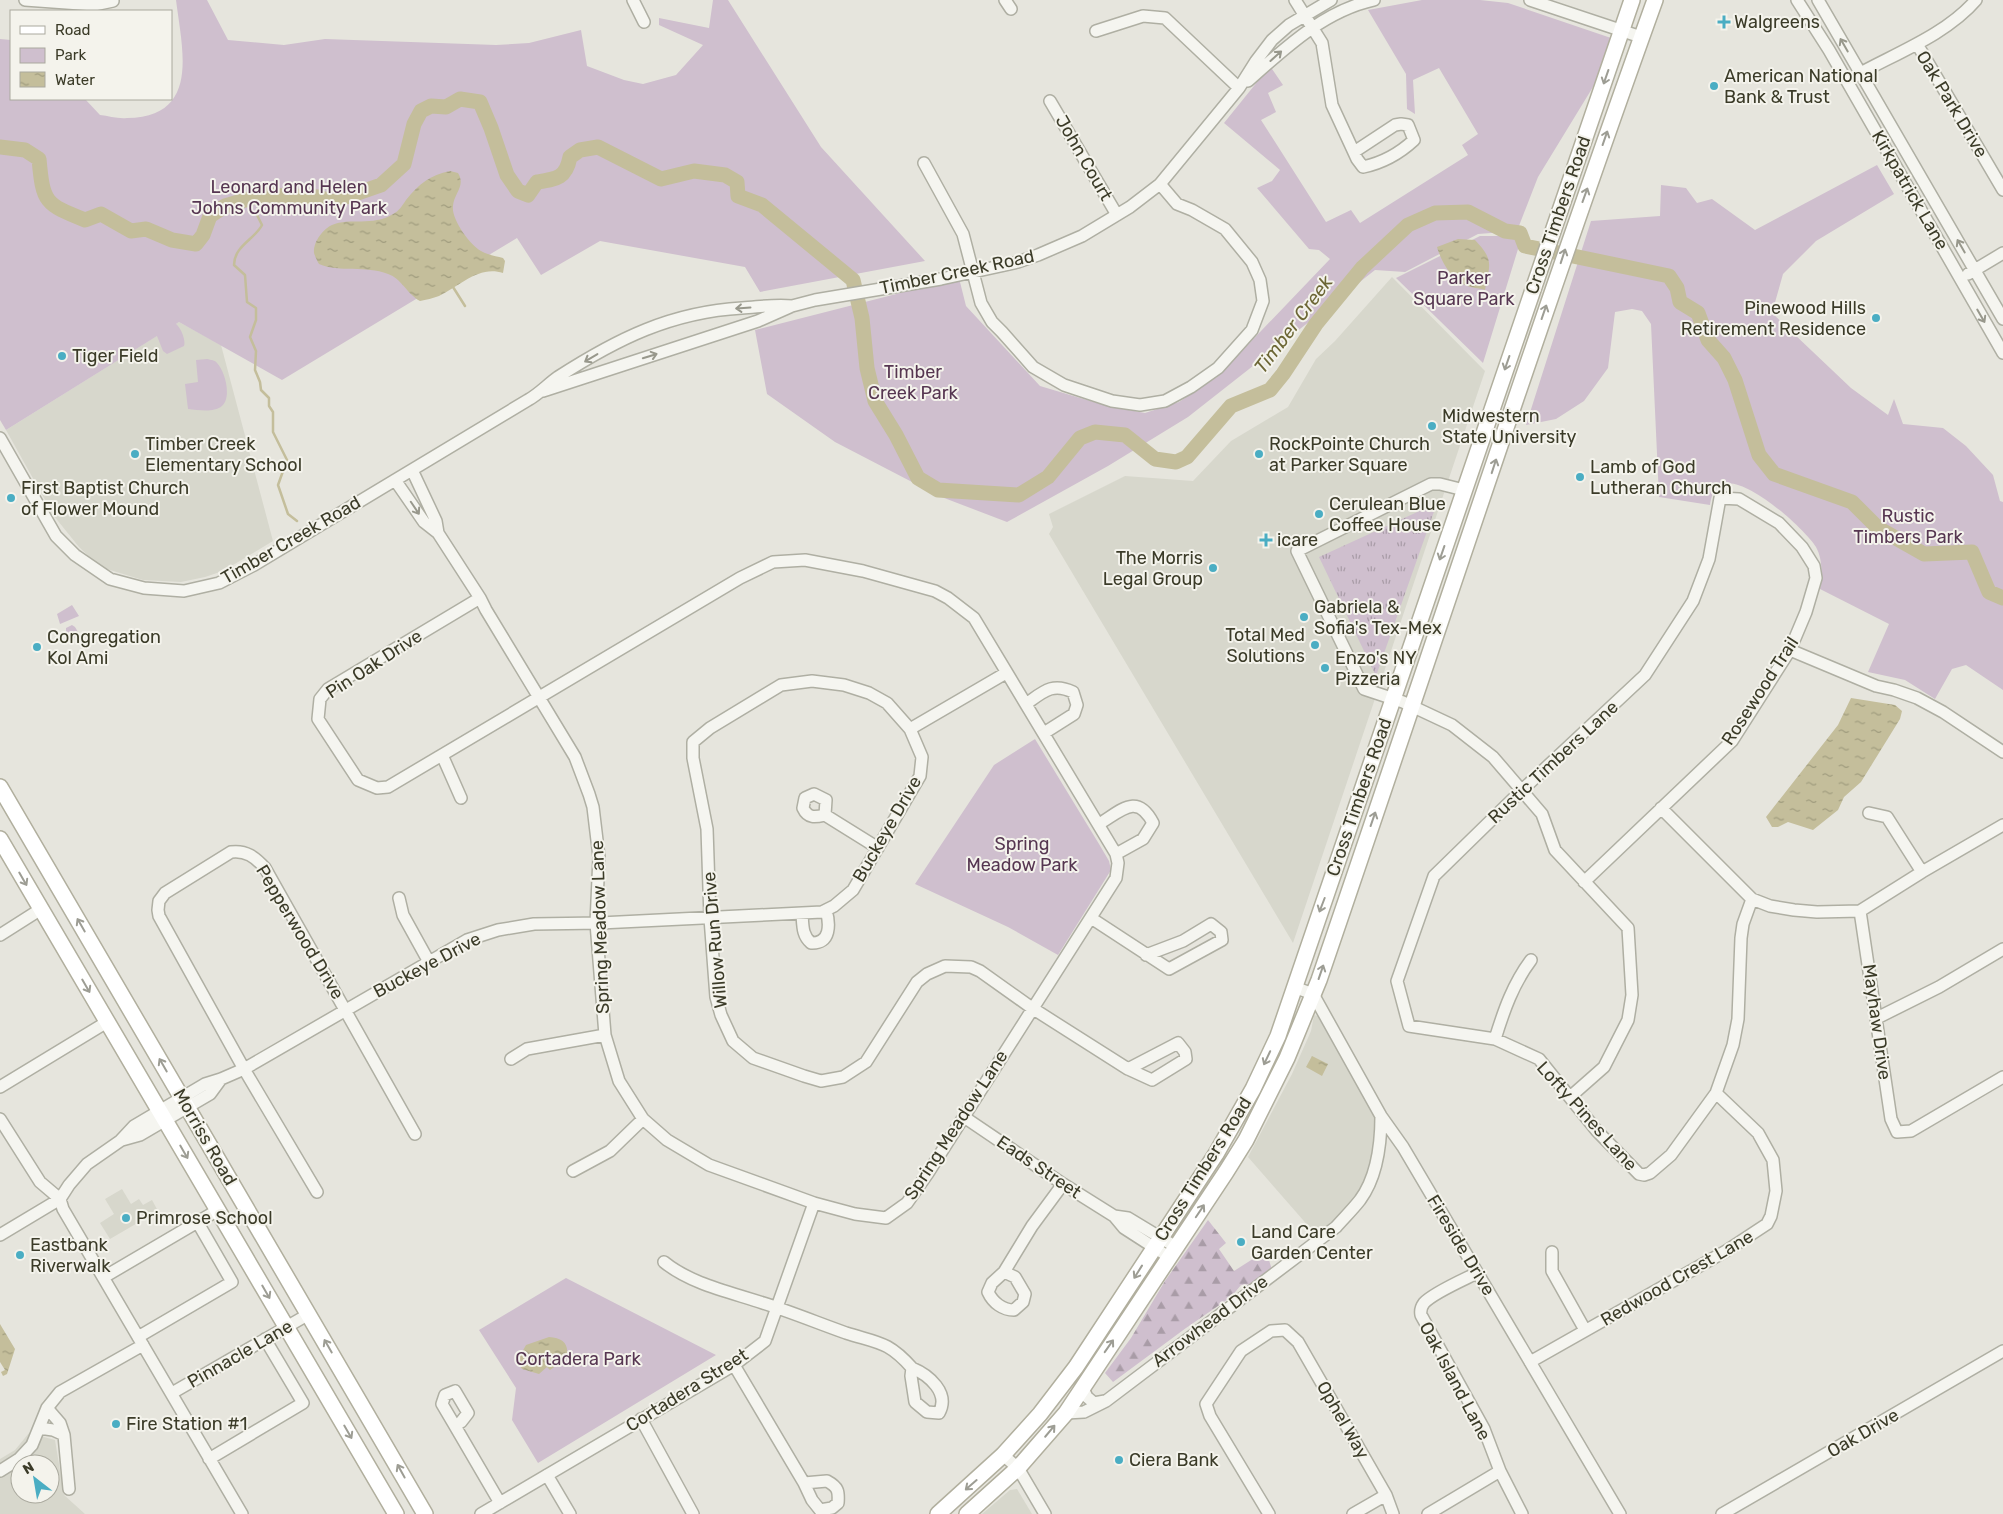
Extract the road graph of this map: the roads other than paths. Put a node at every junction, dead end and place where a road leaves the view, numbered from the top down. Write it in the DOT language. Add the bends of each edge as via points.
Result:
graph roads {
  1 [pos="25,0"];
  2 [pos="633,0"];
  3 [pos="1295,0"];
  4 [pos="1331,0"];
  5 [pos="1374,0"];
  6 [pos="1530,0"];
  7 [pos="1632,0"];
  8 [pos="1655,0"];
  9 [pos="1797,0"];
  10 [pos="1818,0"];
  11 [pos="1976,0"];
  12 [pos="113,1"];
  13 [pos="1304,16"];
  14 [pos="644,22"];
  15 [pos="1312,29"];
  16 [pos="1096,31"];
  17 [pos="1620,31"];
  18 [pos="1641,37"];
  19 [pos="1917,44"];
  20 [pos="1861,73"];
  21 [pos="1847,81"];
  22 [pos="1239,88"];
  23 [pos="1050,102"];
  24 [pos="1354,152"];
  25 [pos="924,163"];
  26 [pos="1160,184"];
  27 [pos="2003,190"];
  28 [pos="1117,215"];
  29 [pos="2003,253"];
  30 [pos="1975,270"];
  31 [pos="972,272"];
  32 [pos="1960,278"];
  33 [pos="792,306"];
  34 [pos="2003,318"];
  35 [pos="2003,353"];
  36 [pos="538,393"];
  37 [pos="0,438"];
  38 [pos="412,470"];
  39 [pos="395,480"];
  40 [pos="1464,490"];
  41 [pos="1483,498"];
  42 [pos="1720,498"];
  43 [pos="438,533"];
  44 [pos="480,598"];
  45 [pos="1790,650"];
  46 [pos="1006,673"];
  47 [pos="539,697"];
  48 [pos="1393,698"];
  49 [pos="1026,704"];
  50 [pos="1411,705"];
  51 [pos="910,729"];
  52 [pos="1044,734"];
  53 [pos="2003,752"];
  54 [pos="442,755"];
  55 [pos="1522,791"];
  56 [pos="3,797"];
  57 [pos="461,798"];
  58 [pos="1661,808"];
  59 [pos="1869,813"];
  60 [pos="825,814"];
  61 [pos="1099,824"];
  62 [pos="2003,825"];
  63 [pos="0,839"];
  64 [pos="878,848"];
  65 [pos="1116,854"];
  66 [pos="1922,872"];
  67 [pos="1584,882"];
  68 [pos="399,898"];
  69 [pos="1752,900"];
  70 [pos="41,909"];
  71 [pos="826,910"];
  72 [pos="1860,911"];
  73 [pos="802,914"];
  74 [pos="710,918"];
  75 [pos="1092,918"];
  76 [pos="596,923"];
  77 [pos="0,934"];
  78 [pos="2003,950"];
  79 [pos="1146,956"];
  80 [pos="1531,960"];
  81 [pos="429,962"];
  82 [pos="1294,987"];
  83 [pos="1313,994"];
  84 [pos="1032,1008"];
  85 [pos="346,1010"];
  86 [pos="1877,1018"];
  87 [pos="107,1022"];
  88 [pos="1409,1026"];
  89 [pos="604,1035"];
  90 [pos="1495,1039"];
  91 [pos="511,1059"];
  92 [pos="244,1069"];
  93 [pos="1128,1069"];
  94 [pos="2003,1077"];
  95 [pos="0,1087"];
  96 [pos="1716,1093"];
  97 [pos="1570,1096"];
  98 [pos="185,1102"];
  99 [pos="162,1115"];
  100 [pos="1381,1116"];
  101 [pos="964,1117"];
  102 [pos="0,1118"];
  103 [pos="643,1119"];
  104 [pos="415,1134"];
  105 [pos="573,1171"];
  106 [pos="1062,1184"];
  107 [pos="316,1192"];
  108 [pos="60,1199"];
  109 [pos="814,1203"];
  110 [pos="218,1210"];
  111 [pos="198,1223"];
  112 [pos="0,1235"];
  113 [pos="1157,1242"];
  114 [pos="1172,1252"];
  115 [pos="1552,1252"];
  116 [pos="664,1262"];
  117 [pos="1004,1272"];
  118 [pos="1477,1273"];
  119 [pos="104,1277"];
  120 [pos="777,1308"];
  121 [pos="309,1314"];
  122 [pos="286,1327"];
  123 [pos="1585,1330"];
  124 [pos="265,1340"];
  125 [pos="141,1341"];
  126 [pos="2003,1351"];
  127 [pos="1530,1362"];
  128 [pos="734,1364"];
  129 [pos="912,1368"];
  130 [pos="1082,1387"];
  131 [pos="172,1393"];
  132 [pos="1106,1401"];
  133 [pos="47,1408"];
  134 [pos="1066,1413"];
  135 [pos="641,1419"];
  136 [pos="455,1426"];
  137 [pos="39,1428"];
  138 [pos="64,1436"];
  139 [pos="1003,1455"];
  140 [pos="209,1459"];
  141 [pos="1018,1468"];
  142 [pos="0,1471"];
  143 [pos="1500,1471"];
  144 [pos="547,1475"];
  145 [pos="804,1483"];
  146 [pos="69,1489"];
  147 [pos="1386,1495"];
  148 [pos="500,1503"];
  149 [pos="242,1514"];
  150 [pos="396,1514"];
  151 [pos="425,1514"];
  152 [pos="482,1514"];
  153 [pos="570,1514"];
  154 [pos="693,1514"];
  155 [pos="938,1514"];
  156 [pos="967,1514"];
  157 [pos="1045,1514"];
  158 [pos="1269,1514"];
  159 [pos="1353,1514"];
  160 [pos="1393,1514"];
  161 [pos="1428,1514"];
  162 [pos="1522,1514"];
  163 [pos="1620,1514"];
  164 [pos="1722,1514"];
  1 -- 12 [label="street" via="94,5"];
  2 -- 14 [label="street"];
  3 -- 13 [label="street"];
  4 -- 13 [label="street, Timber Creek Road"];
  5 -- 15 [label="street, Timber Creek Road" via="1354,6"];
  6 -- 17 [label="street"];
  7 -- 17 [label="main road, Cross Timbers Road"];
  8 -- 18 [label="main road, Cross Timbers Road"];
  9 -- 21 [label="street, Kirkpatrick Lane"];
  20 -- 10 [label="street, Kirkpatrick Lane, one-way"];
  11 -- 19 [label="street" via="1956,19"];
  13 -- 15 [label="street"];
  13 -- 22 [label="street, Timber Creek Road" via="1272,40"];
  22 -- 15 [label="street, Timber Creek Road, one-way" via="1291,42"];
  15 -- 24 [label="street" via="1322,43 1335,114"];
  16 -- 22 [label="street" via="1143,16 1165,18"];
  17 -- 18 [label="street"];
  17 -- 40 [label="main road, Cross Timbers Road, one-way"];
  41 -- 18 [label="main road, Cross Timbers Road, one-way"];
  19 -- 20 [label="street"];
  19 -- 27 [label="street, Oak Park Drive"];
  20 -- 21 [label="street"];
  30 -- 20 [label="street, Kirkpatrick Lane, one-way"];
  21 -- 32 [label="street, Kirkpatrick Lane"];
  22 -- 26 [label="street, Timber Creek Road"];
  23 -- 28 [label="street, John Court"];
  24 -- 24 [label="street" via="1363,167 1380,162 1414,140 1408,125 1395,125"];
  25 -- 31 [label="street" via="963,234"];
  26 -- 28 [label="street, Timber Creek Road"];
  26 -- 31 [label="street" via="1177,204 1225,229 1252,262 1260,280 1263,301 1252,330 1218,368 1165,401 1140,405 1112,401 1064,385 1033,367 992,322 981,303"];
  28 -- 31 [label="street, Timber Creek Road" via="1082,236 1038,256"];
  29 -- 30 [label="street"];
  30 -- 32 [label="street"];
  30 -- 34 [label="street, Kirkpatrick Lane"];
  31 -- 33 [label="street, Timber Creek Road"];
  32 -- 35 [label="street, Kirkpatrick Lane, one-way"];
  36 -- 33 [label="street, Timber Creek Road, one-way" via="758,321"];
  33 -- 36 [label="street, Timber Creek Road, one-way" via="777,304 714,310 652,326 625,337"];
  36 -- 38 [label="street, Timber Creek Road"];
  37 -- 39 [label="street, Timber Creek Road" via="56,536 75,555 110,579 153,589 184,590 219,583"];
  38 -- 39 [label="street, Timber Creek Road"];
  38 -- 43 [label="street, Spring Meadow Lane" via="436,521"];
  39 -- 43 [label="street, Spring Meadow Lane, one-way" via="424,522"];
  40 -- 41 [label="main road"];
  40 -- 48 [label="main road, Cross Timbers Road, one-way"];
  40 -- 48 [label="street" via="1431,484 1297,551 1364,689"];
  41 -- 50 [label="main road, Cross Timbers Road"];
  42 -- 45 [label="street, Rosewood Trail" via="1739,499 1779,523 1802,547 1814,566 1814,587"];
  42 -- 55 [label="street, Rustic Timbers Lane" via="1709,558 1693,601 1646,675"];
  43 -- 44 [label="street, Spring Meadow Lane"];
  44 -- 47 [label="street, Spring Meadow Lane"];
  44 -- 54 [label="street, Pin Oak Drive" via="328,689 320,699 318,719 358,780 370,786 395,785"];
  45 -- 53 [label="street" via="1876,686 1917,698"];
  45 -- 58 [label="street, Rosewood Trail" via="1732,741"];
  46 -- 47 [label="street" via="974,618 935,591 863,571 790,560 773,562 740,578"];
  46 -- 49 [label="street"];
  46 -- 51 [label="street"];
  47 -- 54 [label="street, Pin Oak Drive"];
  47 -- 76 [label="street, Spring Meadow Lane" via="575,757 593,807 599,857"];
  48 -- 50 [label="street"];
  48 -- 82 [label="main road, Cross Timbers Road, one-way"];
  49 -- 52 [label="street"];
  49 -- 52 [label="street" via="1048,689 1062,687 1073,692 1077,705 1074,714"];
  50 -- 55 [label="street" via="1468,736 1493,757"];
  83 -- 50 [label="main road, Cross Timbers Road, one-way"];
  51 -- 64 [label="street, Buckeye Drive" via="922,757 920,776"];
  51 -- 74 [label="street, Willow Run Drive" via="887,703 869,693 812,680 781,685 710,728 693,742 693,758 707,829"];
  52 -- 61 [label="street"];
  54 -- 57 [label="street"];
  55 -- 67 [label="street" via="1542,814 1555,850"];
  55 -- 88 [label="street, Rustic Timbers Lane" via="1434,876 1397,980"];
  98 -- 56 [label="main road, Morriss Road, one-way"];
  58 -- 67 [label="street, Rosewood Trail"];
  58 -- 69 [label="street"];
  59 -- 66 [label="street" via="1887,817"];
  60 -- 64 [label="street"];
  61 -- 65 [label="street"];
  61 -- 65 [label="street" via="1130,805 1139,805 1147,811 1153,823 1143,839"];
  62 -- 66 [label="street"];
  63 -- 70 [label="main road, Morriss Road, one-way"];
  64 -- 71 [label="street, Buckeye Drive" via="853,890"];
  65 -- 75 [label="street, Spring Meadow Lane" via="1116,878"];
  66 -- 72 [label="street"];
  67 -- 97 [label="street" via="1628,928 1632,995 1628,1020 1604,1067"];
  68 -- 81 [label="street" via="403,915"];
  69 -- 72 [label="street" via="1794,910"];
  69 -- 96 [label="street" via="1741,938 1738,1020"];
  70 -- 77 [label="street"];
  70 -- 87 [label="main road, Morriss Road, one-way"];
  71 -- 73 [label="street, Buckeye Drive"];
  71 -- 73 [label="street" via="829,931 818,944 811,944 806,939"];
  72 -- 86 [label="street, Mayhaw Drive"];
  73 -- 74 [label="street, Buckeye Drive"];
  74 -- 76 [label="street, Buckeye Drive"];
  74 -- 84 [label="street, Willow Run Drive" via="716,997 733,1041 753,1058 821,1081 843,1078 866,1062 917,982 945,966 963,966 980,972"];
  75 -- 79 [label="street"];
  75 -- 84 [label="street, Spring Meadow Lane"];
  76 -- 81 [label="street, Buckeye Drive" via="534,924 498,930 467,940"];
  76 -- 89 [label="street, Spring Meadow Lane"];
  78 -- 86 [label="street"];
  79 -- 79 [label="street" via="1183,941 1211,924 1221,932 1222,940 1169,969"];
  80 -- 90 [label="street" via="1510,995"];
  81 -- 85 [label="street, Buckeye Drive"];
  82 -- 83 [label="street"];
  82 -- 113 [label="main road, Cross Timbers Road, one-way" via="1278,1036 1253,1089 1216,1154"];
  83 -- 100 [label="street, Fireside Drive"];
  114 -- 83 [label="main road, Cross Timbers Road, one-way" via="1251,1131 1288,1058"];
  84 -- 93 [label="street, Willow Run Drive"];
  84 -- 101 [label="street, Spring Meadow Lane"];
  85 -- 92 [label="street, Buckeye Drive"];
  85 -- 92 [label="street, Pepperwood Drive" via="265,868 249,854 231,852 165,893 158,910"];
  85 -- 104 [label="street"];
  86 -- 94 [label="street, Mayhaw Drive" via="1891,1119 1897,1132 1911,1131"];
  87 -- 95 [label="street"];
  87 -- 99 [label="main road, Morriss Road"];
  88 -- 90 [label="street, Lofty Pines Lane"];
  89 -- 91 [label="street" via="527,1050"];
  89 -- 103 [label="street, Spring Meadow Lane" via="619,1081"];
  90 -- 97 [label="street, Lofty Pines Lane" via="1540,1059"];
  92 -- 98 [label="street, Buckeye Drive" via="221,1079 210,1094"];
  92 -- 107 [label="street"];
  93 -- 93 [label="street, Willow Run Drive" via="1178,1043 1185,1052 1186,1059 1152,1080"];
  96 -- 97 [label="street, Lofty Pines Lane" via="1671,1155 1644,1175 1638,1174 1597,1131"];
  96 -- 123 [label="street, Redwood Crest Lane" via="1758,1132 1774,1160 1776,1191 1767,1224"];
  98 -- 99 [label="street, Buckeye Drive"];
  98 -- 121 [label="main road, Morriss Road"];
  99 -- 108 [label="street, Buckeye Drive" via="134,1126 120,1141 88,1164"];
  99 -- 110 [label="main road, Morriss Road, one-way"];
  100 -- 118 [label="street, Fireside Drive" via="1403,1147"];
  100 -- 132 [label="street, Arrowhead Drive" via="1377,1158 1369,1185 1336,1226"];
  101 -- 106 [label="street, Eads Street"];
  101 -- 109 [label="street, Spring Meadow Lane" via="907,1203 886,1218"];
  102 -- 108 [label="street" via="40,1182"];
  103 -- 105 [label="street" via="610,1151"];
  103 -- 109 [label="street, Spring Meadow Lane" via="668,1140 709,1165"];
  106 -- 113 [label="street, Eads Street" via="1114,1216 1128,1218"];
  106 -- 117 [label="street"];
  108 -- 112 [label="street"];
  108 -- 119 [label="street"];
  109 -- 120 [label="street, Cortadera Street"];
  110 -- 111 [label="street"];
  110 -- 122 [label="main road, Morriss Road, one-way"];
  111 -- 119 [label="street"];
  111 -- 125 [label="street" via="232,1282"];
  113 -- 114 [label="street, Eads Street"];
  113 -- 139 [label="main road, Cross Timbers Road, one-way" via="1076,1367"];
  130 -- 114 [label="main road, Cross Timbers Road, one-way"];
  115 -- 123 [label="street" via="1552,1271"];
  116 -- 120 [label="street" via="676,1272"];
  118 -- 127 [label="street, Fireside Drive"];
  118 -- 143 [label="street, Oak Island Lane" via="1431,1298 1420,1309 1484,1429"];
  119 -- 125 [label="street"];
  120 -- 128 [label="street, Cortadera Street" via="765,1341"];
  120 -- 129 [label="street" via="884,1344"];
  121 -- 122 [label="street, Pinnacle Lane"];
  151 -- 121 [label="main road, Morriss Road, one-way"];
  122 -- 124 [label="street, Pinnacle Lane"];
  122 -- 150 [label="main road, Morriss Road, one-way"];
  123 -- 127 [label="street, Redwood Crest Lane"];
  124 -- 131 [label="street, Pinnacle Lane"];
  124 -- 140 [label="street" via="303,1403"];
  125 -- 131 [label="street"];
  125 -- 133 [label="street" via="60,1392"];
  126 -- 164 [label="street, Oak Drive"];
  127 -- 163 [label="street, Fireside Drive"];
  128 -- 135 [label="street, Cortadera Street"];
  128 -- 145 [label="street"];
  130 -- 132 [label="street" via="1094,1403"];
  130 -- 134 [label="main road, Cross Timbers Road"];
  131 -- 140 [label="street"];
  132 -- 134 [label="street, Arrowhead Drive" via="1084,1412"];
  133 -- 137 [label="street"];
  133 -- 138 [label="street" via="60,1424"];
  141 -- 134 [label="main road, Cross Timbers Road, one-way"];
  135 -- 144 [label="street, Cortadera Street"];
  135 -- 154 [label="street"];
  136 -- 148 [label="street"];
  137 -- 138 [label="street"];
  137 -- 142 [label="street" via="32,1445 19,1459"];
  138 -- 146 [label="street"];
  139 -- 141 [label="street"];
  139 -- 155 [label="main road, Cross Timbers Road, one-way"];
  140 -- 149 [label="street"];
  141 -- 156 [label="main road, Cross Timbers Road"];
  141 -- 157 [label="street"];
  143 -- 161 [label="street"];
  143 -- 162 [label="street, Oak Island Lane"];
  144 -- 148 [label="street, Cortadera Street"];
  144 -- 153 [label="street"];
  147 -- 158 [label="street, Ophel Way" via="1298,1342 1285,1330 1271,1331 1241,1351 1206,1404"];
  147 -- 159 [label="street"];
  147 -- 160 [label="street, Ophel Way"];
  148 -- 152 [label="street, Cortadera Street"];
}
